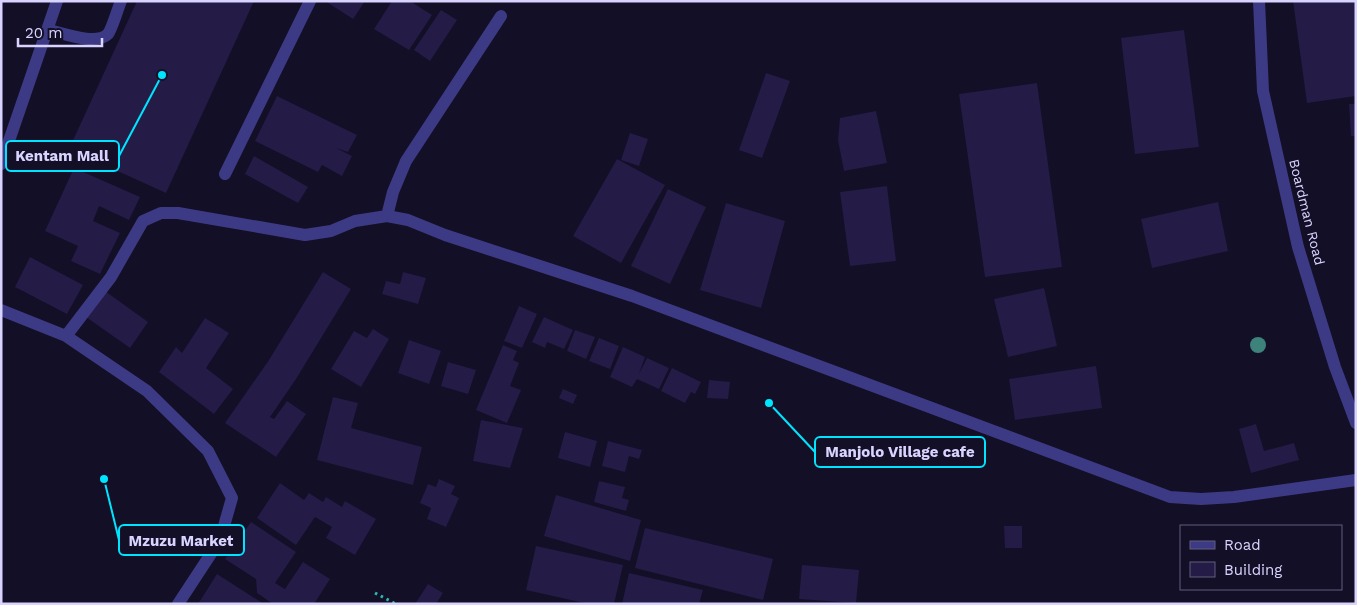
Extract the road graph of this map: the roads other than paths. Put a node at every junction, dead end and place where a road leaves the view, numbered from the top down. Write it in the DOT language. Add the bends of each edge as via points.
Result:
graph roads {
  1 [pos="57,1"];
  2 [pos="121,1"];
  3 [pos="310,1"];
  4 [pos="1259,1"];
  5 [pos="501,16"];
  6 [pos="48,30"];
  7 [pos="1,164"];
  8 [pos="225,174"];
  9 [pos="387,216"];
  10 [pos="1,310"];
  11 [pos="66,336"];
  12 [pos="1356,423"];
  13 [pos="1356,480"];
  14 [pos="178,604"];
  1 -- 6 [label="street"];
  2 -- 6 [label="street" via="109,33 100,39"];
  3 -- 8 [label="street"];
  4 -- 12 [label="street, Boardman Road" via="1264,91 1296,237 1335,367"];
  5 -- 9 [label="street" via="406,161"];
  6 -- 7 [label="street"];
  9 -- 11 [label="street" via="306,235 178,213 161,213 143,221 111,277"];
  9 -- 13 [label="street" via="408,220 632,296 1170,497 1234,497"];
  10 -- 11 [label="street"];
  11 -- 14 [label="street" via="147,391 208,451 232,498 220,540"];
}
